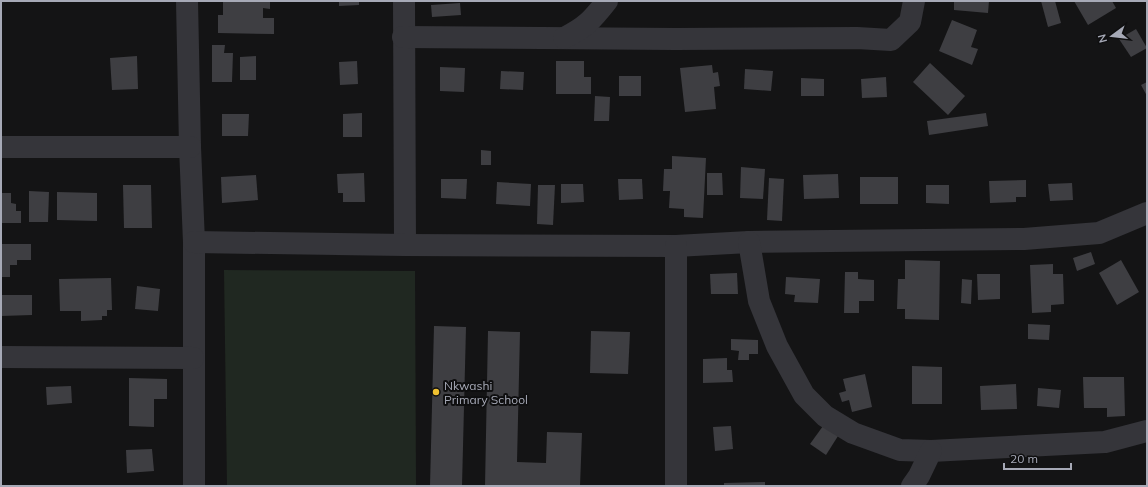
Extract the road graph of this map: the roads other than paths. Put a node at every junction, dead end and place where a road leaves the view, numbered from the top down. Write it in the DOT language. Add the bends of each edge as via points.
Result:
graph roads {
  1 [pos="187,1"];
  2 [pos="404,1"];
  3 [pos="606,1"];
  4 [pos="914,1"];
  5 [pos="403,37"];
  6 [pos="564,38"];
  7 [pos="1,147"];
  8 [pos="190,147"];
  9 [pos="1147,213"];
  10 [pos="194,242"];
  11 [pos="749,242"];
  12 [pos="405,245"];
  13 [pos="676,246"];
  14 [pos="1,357"];
  15 [pos="193,358"];
  16 [pos="1147,431"];
  17 [pos="932,451"];
  18 [pos="194,486"];
  19 [pos="676,486"];
  20 [pos="912,486"];
  1 -- 8 [label="street"];
  2 -- 5 [label="street"];
  3 -- 6 [label="street" via="590,23"];
  4 -- 6 [label="street" via="910,22 891,40"];
  5 -- 6 [label="street"];
  5 -- 12 [label="street"];
  7 -- 8 [label="street"];
  8 -- 10 [label="street"];
  9 -- 11 [label="street" via="1099,233 1024,239"];
  10 -- 12 [label="street"];
  10 -- 15 [label="street"];
  11 -- 13 [label="street"];
  11 -- 17 [label="street" via="759,301 777,346 804,394 825,416 853,433 900,450"];
  12 -- 13 [label="street"];
  13 -- 19 [label="street"];
  14 -- 15 [label="street"];
  15 -- 18 [label="street"];
  16 -- 17 [label="street" via="1105,442"];
  17 -- 20 [label="street"];
}
